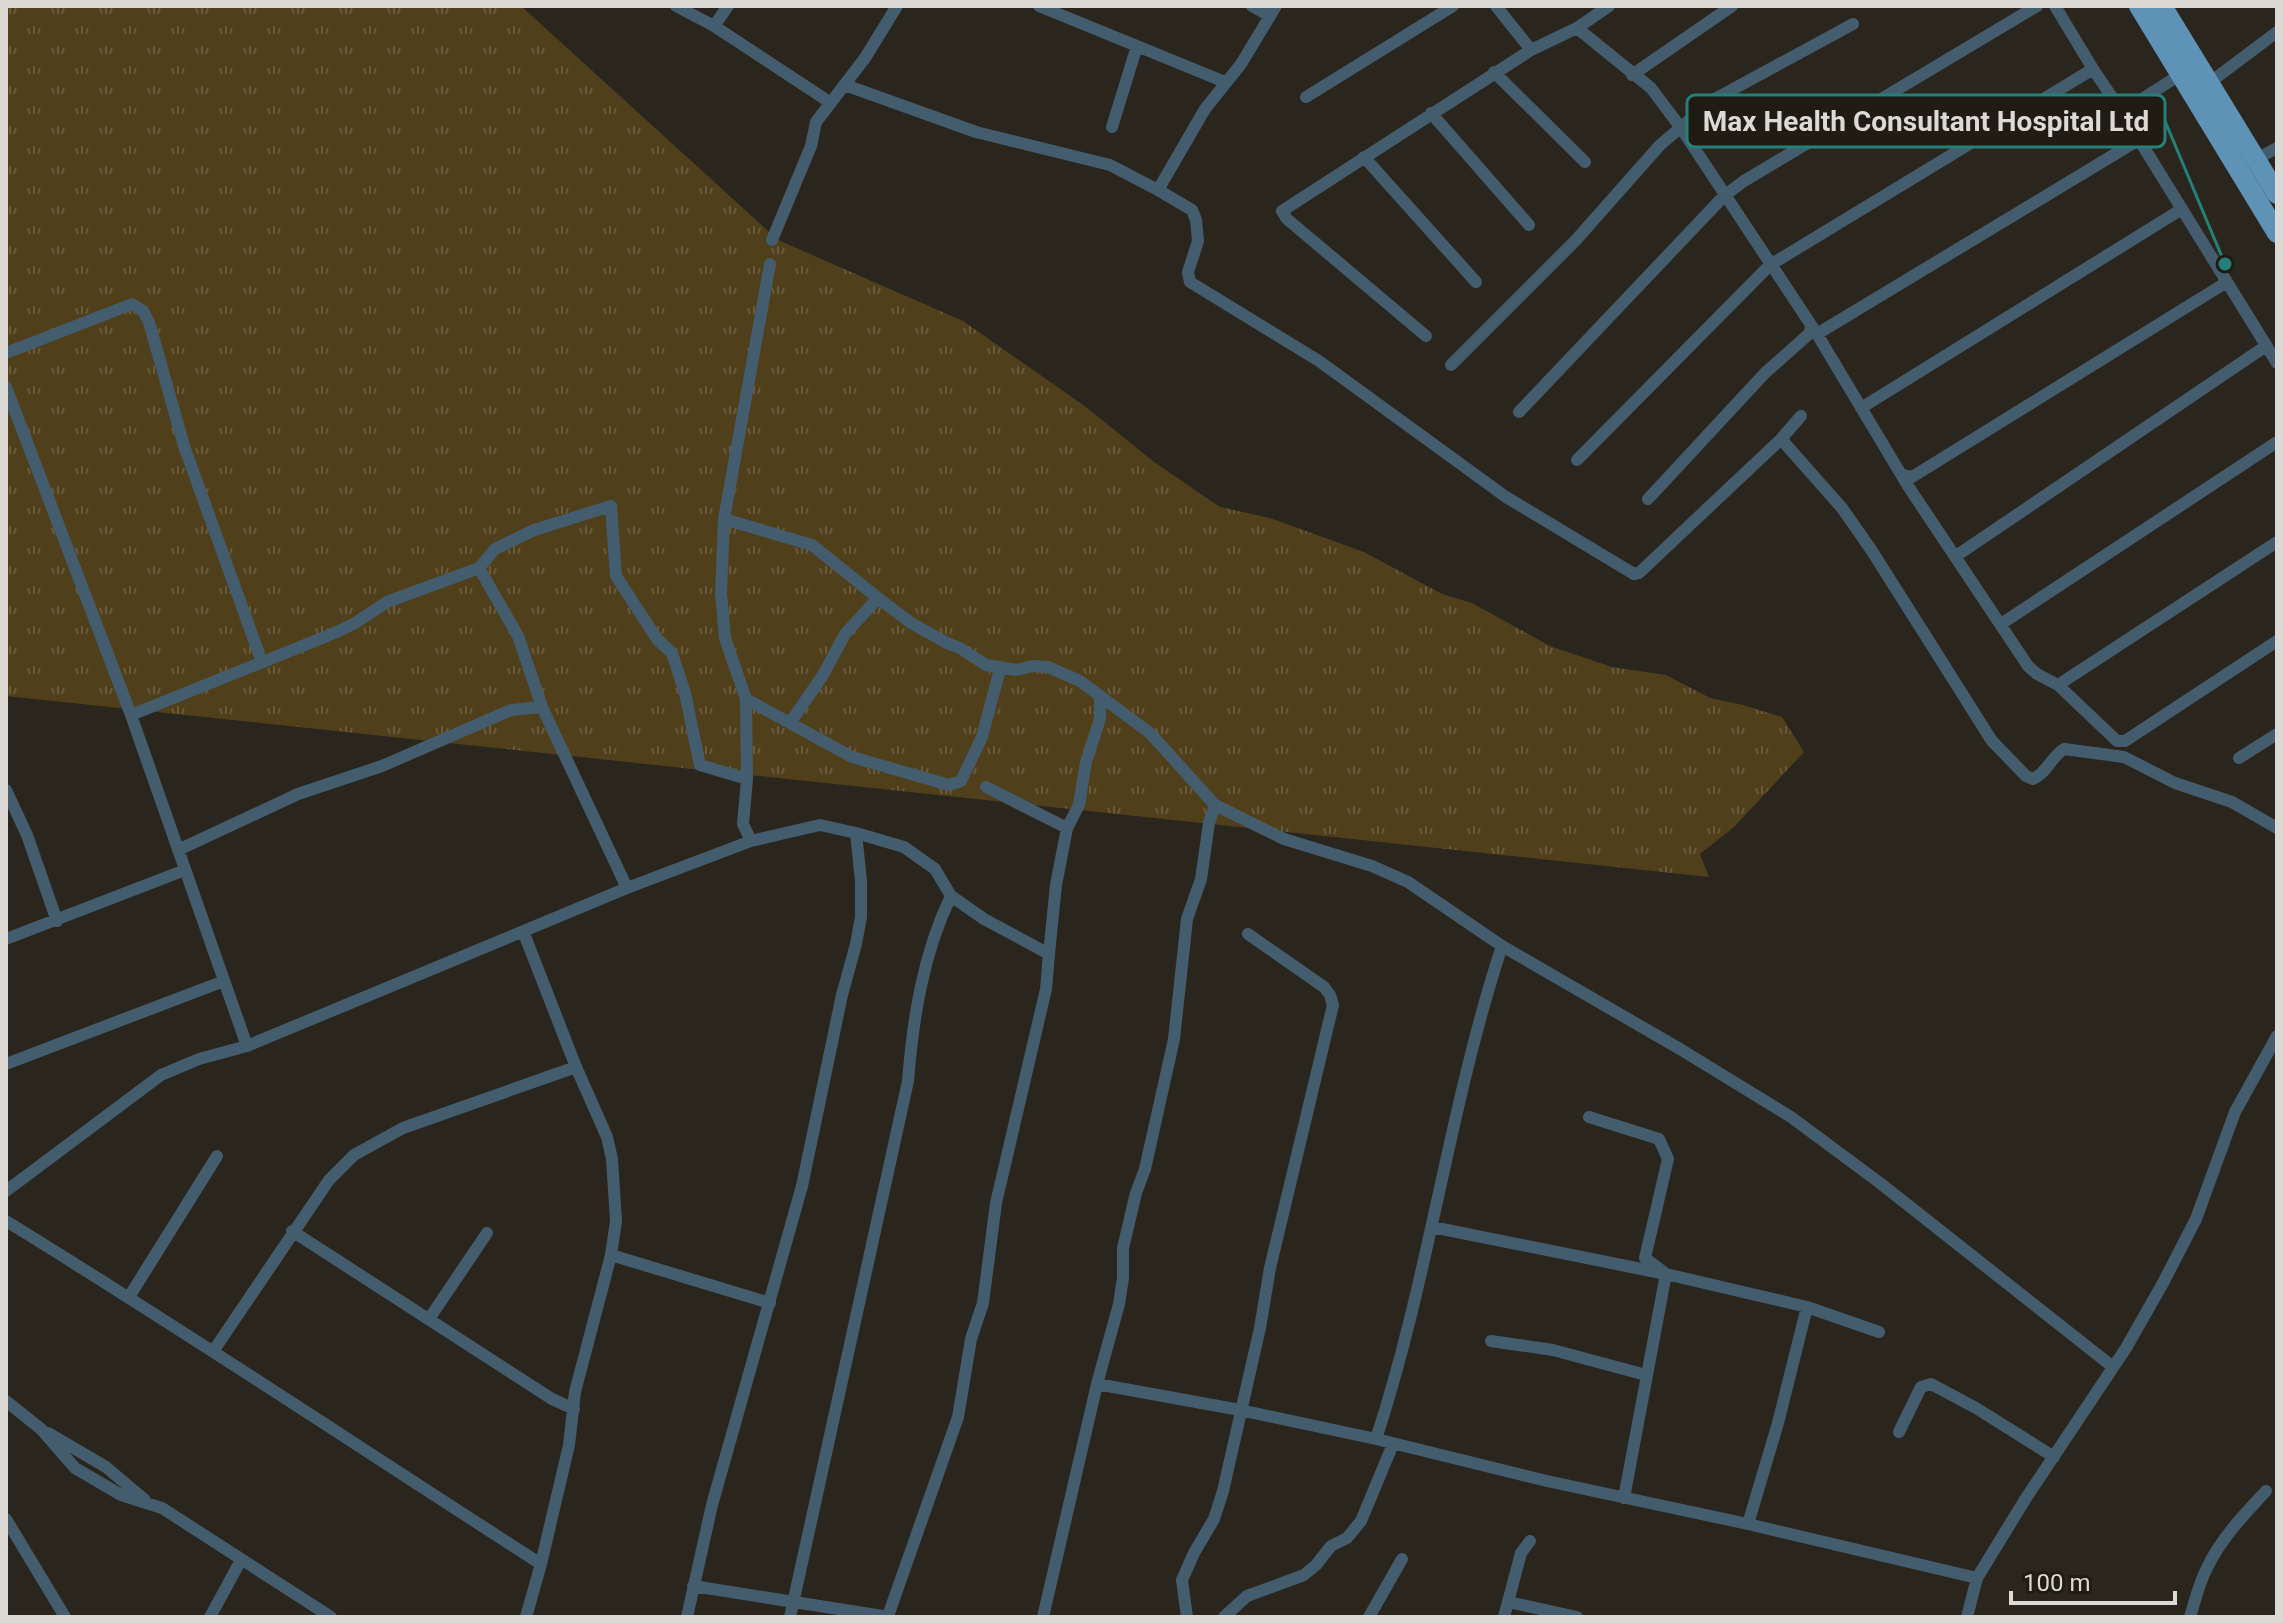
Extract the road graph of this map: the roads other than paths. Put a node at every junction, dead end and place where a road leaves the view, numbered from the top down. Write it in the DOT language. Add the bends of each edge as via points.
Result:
graph roads {
  1 [pos="676,6"];
  2 [pos="728,6"];
  3 [pos="897,6"];
  4 [pos="1039,6"];
  5 [pos="1252,6"];
  6 [pos="1453,6"];
  7 [pos="1496,6"];
  8 [pos="1609,6"];
  9 [pos="1732,6"];
  10 [pos="2037,6"];
  11 [pos="2055,6"];
  12 [pos="2139,6"];
  13 [pos="2162,6"];
  14 [pos="1273,11"];
  15 [pos="1853,24"];
  16 [pos="714,26"];
  17 [pos="1577,28"];
  18 [pos="2277,32"];
  19 [pos="1137,46"];
  20 [pos="1531,50"];
  21 [pos="2093,69"];
  22 [pos="1494,72"];
  23 [pos="2181,74"];
  24 [pos="1632,75"];
  25 [pos="1225,82"];
  26 [pos="2209,83"];
  27 [pos="845,85"];
  28 [pos="1306,97"];
  29 [pos="831,103"];
  30 [pos="2122,112"];
  31 [pos="1431,113"];
  32 [pos="1112,127"];
  33 [pos="1681,128"];
  34 [pos="2140,139"];
  35 [pos="2277,148"];
  36 [pos="1364,157"];
  37 [pos="2256,159"];
  38 [pos="1585,162"];
  39 [pos="1158,190"];
  40 [pos="2277,194"];
  41 [pos="1724,196"];
  42 [pos="2182,209"];
  43 [pos="1529,225"];
  44 [pos="2277,233"];
  45 [pos="772,240"];
  46 [pos="770,264"];
  47 [pos="1770,265"];
  48 [pos="1476,282"];
  49 [pos="2227,282"];
  50 [pos="1814,329"];
  51 [pos="1426,336"];
  52 [pos="2266,346"];
  53 [pos="6,353"];
  54 [pos="2277,363"];
  55 [pos="1451,365"];
  56 [pos="6,387"];
  57 [pos="1861,408"];
  58 [pos="1519,412"];
  59 [pos="1801,416"];
  60 [pos="1781,439"];
  61 [pos="2277,442"];
  62 [pos="1577,460"];
  63 [pos="1902,475"];
  64 [pos="1648,499"];
  65 [pos="724,519"];
  66 [pos="2277,542"];
  67 [pos="1956,556"];
  68 [pos="479,568"];
  69 [pos="878,598"];
  70 [pos="2001,624"];
  71 [pos="2277,641"];
  72 [pos="262,662"];
  73 [pos="1000,669"];
  74 [pos="2058,685"];
  75 [pos="1100,697"];
  76 [pos="746,699"];
  77 [pos="542,707"];
  78 [pos="131,715"];
  79 [pos="790,723"];
  80 [pos="2277,734"];
  81 [pos="2239,758"];
  82 [pos="747,779"];
  83 [pos="986,787"];
  84 [pos="6,790"];
  85 [pos="1215,805"];
  86 [pos="1067,828"];
  87 [pos="2277,828"];
  88 [pos="856,833"];
  89 [pos="751,841"];
  90 [pos="178,850"];
  91 [pos="185,870"];
  92 [pos="627,888"];
  93 [pos="951,896"];
  94 [pos="57,921"];
  95 [pos="523,931"];
  96 [pos="1248,934"];
  97 [pos="6,939"];
  98 [pos="1502,946"];
  99 [pos="1049,954"];
  100 [pos="224,981"];
  101 [pos="2277,1036"];
  102 [pos="247,1046"];
  103 [pos="6,1064"];
  104 [pos="576,1067"];
  105 [pos="1589,1117"];
  106 [pos="217,1156"];
  107 [pos="6,1191"];
  108 [pos="6,1221"];
  109 [pos="1432,1227"];
  110 [pos="292,1231"];
  111 [pos="487,1233"];
  112 [pos="611,1255"];
  113 [pos="1666,1274"];
  114 [pos="129,1297"];
  115 [pos="770,1303"];
  116 [pos="1807,1307"];
  117 [pos="429,1319"];
  118 [pos="1879,1332"];
  119 [pos="1491,1341"];
  120 [pos="214,1350"];
  121 [pos="2113,1367"];
  122 [pos="1646,1375"];
  123 [pos="1097,1384"];
  124 [pos="6,1401"];
  125 [pos="574,1409"];
  126 [pos="1240,1410"];
  127 [pos="1899,1432"];
  128 [pos="1376,1439"];
  129 [pos="1393,1444"];
  130 [pos="2054,1457"];
  131 [pos="2266,1491"];
  132 [pos="1624,1498"];
  133 [pos="6,1519"];
  134 [pos="1748,1524"];
  135 [pos="1530,1541"];
  136 [pos="1402,1559"];
  137 [pos="241,1560"];
  138 [pos="541,1564"];
  139 [pos="1977,1578"];
  140 [pos="693,1586"];
  141 [pos="1508,1602"];
  142 [pos="793,1603"];
  143 [pos="65,1617"];
  144 [pos="210,1617"];
  145 [pos="331,1617"];
  146 [pos="526,1617"];
  147 [pos="687,1617"];
  148 [pos="790,1617"];
  149 [pos="889,1617"];
  150 [pos="1043,1617"];
  151 [pos="1187,1617"];
  152 [pos="1224,1617"];
  153 [pos="1369,1617"];
  154 [pos="1504,1617"];
  155 [pos="1577,1617"];
  156 [pos="1967,1617"];
  157 [pos="2190,1617"];
  1 -- 16 [label="street"];
  2 -- 16 [label="street"];
  3 -- 27 [label="street"];
  4 -- 19 [label="street"];
  5 -- 14 [label="street"];
  6 -- 28 [label="street"];
  7 -- 20 [label="street"];
  8 -- 17 [label="street"];
  9 -- 24 [label="street"];
  10 -- 41 [label="street"];
  11 -- 21 [label="street"];
  12 -- 23 [label="main road"];
  13 -- 26 [label="main road"];
  14 -- 25 [label="street"];
  15 -- 33 [label="street" via="1713,100"];
  16 -- 29 [label="street"];
  17 -- 20 [label="street"];
  17 -- 24 [label="street"];
  18 -- 26 [label="street"];
  19 -- 25 [label="street"];
  19 -- 32 [label="street"];
  20 -- 22 [label="street"];
  21 -- 30 [label="street"];
  21 -- 47 [label="street"];
  22 -- 31 [label="street"];
  22 -- 38 [label="street"];
  23 -- 30 [label="street"];
  23 -- 44 [label="main road"];
  24 -- 33 [label="street" via="1651,88"];
  25 -- 39 [label="street"];
  26 -- 37 [label="main road"];
  27 -- 29 [label="street"];
  27 -- 39 [label="street" via="976,132 1110,165"];
  29 -- 45 [label="street" via="816,122"];
  30 -- 34 [label="street"];
  31 -- 36 [label="street"];
  31 -- 43 [label="street"];
  33 -- 41 [label="street"];
  33 -- 55 [label="street"];
  34 -- 42 [label="street"];
  34 -- 50 [label="street"];
  35 -- 37 [label="street"];
  36 -- 48 [label="street"];
  36 -- 51 [label="street" via="1282,211"];
  37 -- 40 [label="main road"];
  39 -- 60 [label="street" via="1192,210 1196,220 1198,241 1190,282 1319,361 1506,497 1634,574"];
  41 -- 47 [label="street"];
  41 -- 58 [label="street"];
  42 -- 49 [label="street"];
  42 -- 57 [label="street"];
  46 -- 65 [label="street"];
  47 -- 50 [label="street"];
  47 -- 62 [label="street"];
  49 -- 52 [label="street"];
  49 -- 63 [label="street" via="1912,477"];
  50 -- 57 [label="street"];
  50 -- 64 [label="street" via="1765,373"];
  52 -- 54 [label="street"];
  52 -- 67 [label="street"];
  53 -- 72 [label="street" via="132,304 143,311 184,446"];
  56 -- 78 [label="street"];
  57 -- 63 [label="street"];
  59 -- 60 [label="street"];
  60 -- 87 [label="street" via="1842,508 1992,741 2026,776 2041,775 2064,749 2124,757 2175,783 2232,802"];
  61 -- 70 [label="street"];
  63 -- 67 [label="street"];
  65 -- 69 [label="street" via="812,545"];
  65 -- 76 [label="street" via="723,626"];
  66 -- 74 [label="street"];
  67 -- 70 [label="street"];
  68 -- 72 [label="street" via="387,602 337,632"];
  68 -- 77 [label="street" via="518,636"];
  68 -- 82 [label="street" via="495,549 534,530 611,506 616,576 672,653 700,765"];
  69 -- 73 [label="street" via="911,623"];
  69 -- 79 [label="street" via="845,634"];
  70 -- 74 [label="street" via="2028,666"];
  71 -- 74 [label="street" via="2129,741 2117,741"];
  72 -- 78 [label="street"];
  73 -- 75 [label="street" via="1048,667"];
  73 -- 79 [label="street" via="982,737 961,781 954,784 852,757"];
  75 -- 85 [label="street" via="1150,733"];
  75 -- 86 [label="street" via="1100,719 1079,805"];
  76 -- 79 [label="street"];
  76 -- 82 [label="street"];
  77 -- 90 [label="street" via="511,710 382,766 298,794"];
  77 -- 92 [label="street"];
  78 -- 90 [label="street"];
  80 -- 81 [label="street"];
  82 -- 89 [label="street" via="743,824"];
  83 -- 86 [label="street"];
  84 -- 94 [label="street"];
  85 -- 98 [label="street" via="1284,839 1408,882"];
  85 -- 123 [label="street" via="1201,879 1187,919 1174,1039 1123,1248 1119,1304"];
  86 -- 99 [label="street"];
  88 -- 89 [label="street" via="820,825"];
  88 -- 93 [label="street" via="904,847 935,869"];
  88 -- 115 [label="street" via="861,917 802,1186"];
  89 -- 92 [label="street"];
  90 -- 91 [label="street"];
  91 -- 94 [label="street"];
  91 -- 100 [label="street"];
  92 -- 95 [label="street"];
  93 -- 99 [label="street"];
  93 -- 142 [label="street" via="931,943 908,1081"];
  94 -- 97 [label="street"];
  95 -- 102 [label="street"];
  95 -- 104 [label="street"];
  96 -- 126 [label="street" via="1324,987 1333,1005"];
  98 -- 109 [label="street"];
  98 -- 121 [label="street" via="1791,1117"];
  99 -- 149 [label="street" via="958,1417"];
  100 -- 102 [label="street"];
  100 -- 103 [label="street"];
  101 -- 121 [label="street" via="2235,1112 2196,1219"];
  102 -- 107 [label="street" via="161,1075"];
  104 -- 110 [label="street" via="403,1128 354,1155"];
  104 -- 112 [label="street" via="612,1159 616,1221"];
  105 -- 113 [label="street" via="1659,1139 1666,1149 1645,1258"];
  106 -- 114 [label="street"];
  108 -- 114 [label="street"];
  109 -- 113 [label="street"];
  109 -- 128 [label="street"];
  110 -- 117 [label="street"];
  110 -- 120 [label="street"];
  111 -- 117 [label="street"];
  112 -- 115 [label="street"];
  112 -- 125 [label="street"];
  113 -- 116 [label="street"];
  113 -- 122 [label="street"];
  114 -- 120 [label="street"];
  115 -- 140 [label="street"];
  116 -- 118 [label="street"];
  116 -- 134 [label="street"];
  117 -- 125 [label="street"];
  119 -- 122 [label="street" via="1553,1350"];
  120 -- 138 [label="street"];
  121 -- 130 [label="street"];
  122 -- 132 [label="street"];
  123 -- 126 [label="street"];
  123 -- 150 [label="street"];
  124 -- 137 [label="street" via="41,1429 75,1468 121,1495 162,1508"];
  125 -- 138 [label="street"];
  126 -- 128 [label="street"];
  126 -- 151 [label="street" via="1220,1505 1182,1580"];
  127 -- 130 [label="street" via="1921,1387 1931,1384"];
  128 -- 129 [label="street"];
  129 -- 132 [label="street"];
  129 -- 152 [label="street" via="1361,1521 1347,1538 1331,1546 1304,1575 1247,1596"];
  130 -- 139 [label="street"];
  131 -- 157 [label="street" via="2214,1553"];
  132 -- 134 [label="street"];
  133 -- 143 [label="street"];
  134 -- 139 [label="street"];
  135 -- 141 [label="street" via="1521,1553"];
  136 -- 153 [label="street"];
  137 -- 144 [label="street"];
  137 -- 145 [label="street"];
  138 -- 146 [label="street"];
  139 -- 156 [label="street"];
  140 -- 142 [label="street"];
  140 -- 147 [label="street"];
  141 -- 154 [label="street"];
  141 -- 155 [label="street"];
  142 -- 148 [label="street"];
  142 -- 149 [label="street"];
}
